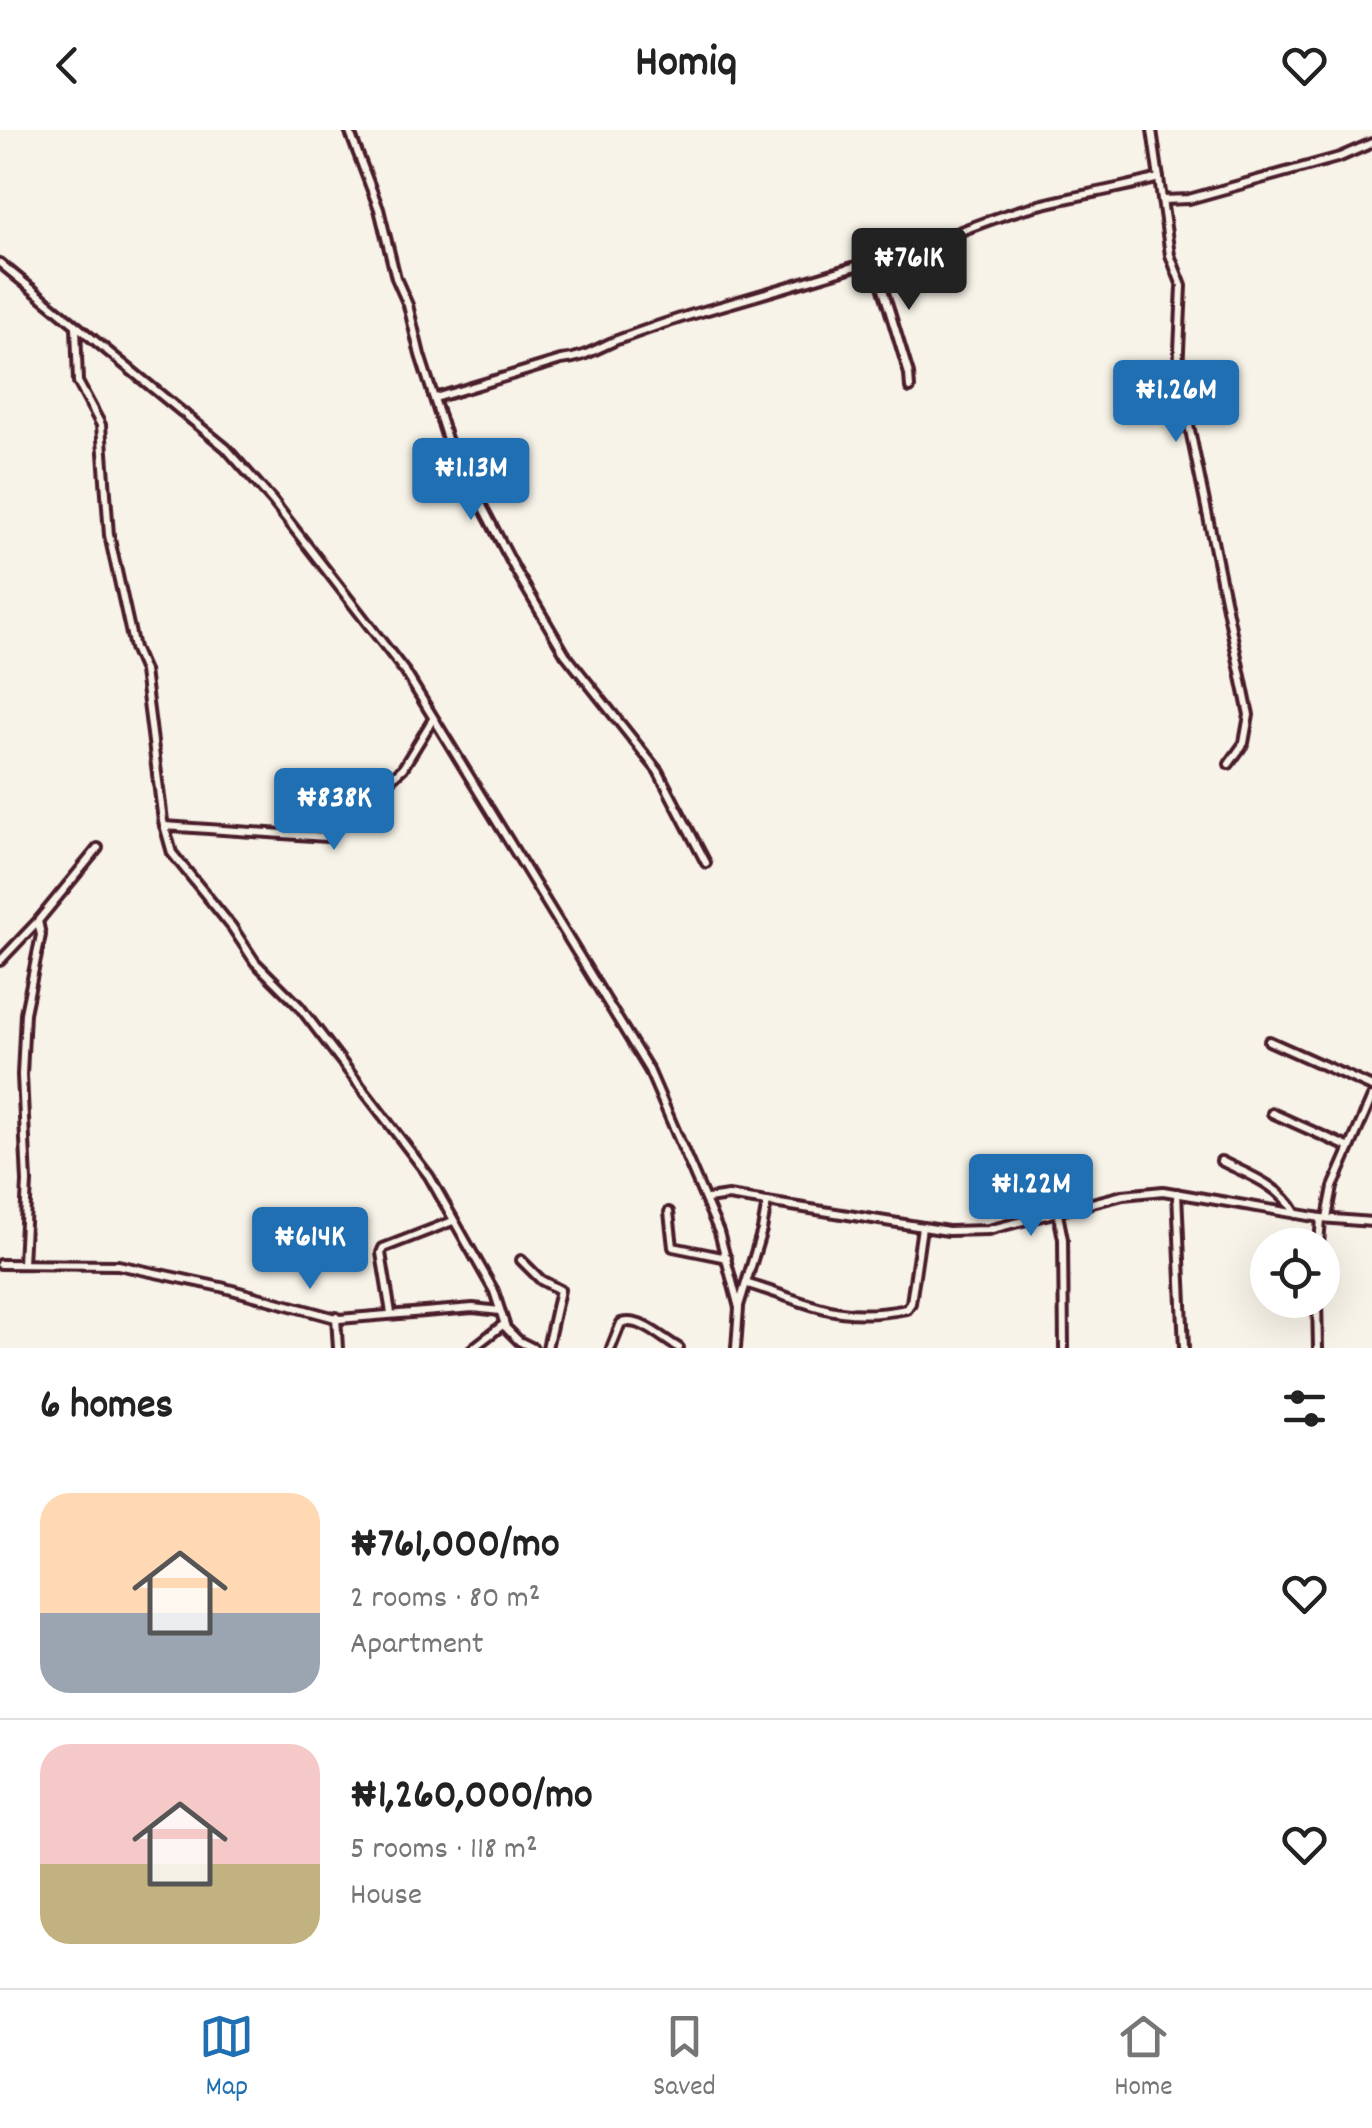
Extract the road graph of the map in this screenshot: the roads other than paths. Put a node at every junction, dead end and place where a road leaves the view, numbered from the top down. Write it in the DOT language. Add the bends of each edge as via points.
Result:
graph roads {
  1 [pos="349,130"];
  2 [pos="1152,130"];
  3 [pos="1372,142"];
  4 [pos="1158,178"];
  5 [pos="1163,200"];
  6 [pos="868,260"];
  7 [pos="0,264"];
  8 [pos="76,326"];
  9 [pos="910,388"];
  10 [pos="436,398"];
  11 [pos="433,719"];
  12 [pos="1228,764"];
  13 [pos="164,826"];
  14 [pos="98,848"];
  15 [pos="706,863"];
  16 [pos="38,920"];
  17 [pos="0,961"];
  18 [pos="1269,1041"];
  19 [pos="1372,1088"];
  20 [pos="1372,1097"];
  21 [pos="1272,1113"];
  22 [pos="1350,1148"];
  23 [pos="1221,1161"];
  24 [pos="1177,1193"];
  25 [pos="708,1199"];
  26 [pos="767,1202"];
  27 [pos="670,1212"];
  28 [pos="1058,1214"];
  29 [pos="1296,1214"];
  30 [pos="1324,1218"];
  31 [pos="453,1221"];
  32 [pos="1372,1222"];
  33 [pos="922,1227"];
  34 [pos="1322,1228"];
  35 [pos="727,1258"];
  36 [pos="521,1260"];
  37 [pos="0,1264"];
  38 [pos="23,1264"];
  39 [pos="748,1284"];
  40 [pos="739,1308"];
  41 [pos="500,1311"];
  42 [pos="390,1313"];
  43 [pos="336,1316"];
  44 [pos="1317,1318"];
  45 [pos="504,1324"];
  46 [pos="338,1348"];
  47 [pos="473,1348"];
  48 [pos="533,1348"];
  49 [pos="547,1348"];
  50 [pos="612,1348"];
  51 [pos="679,1348"];
  52 [pos="736,1348"];
  53 [pos="1064,1348"];
  54 [pos="1184,1348"];
  55 [pos="1318,1348"];
  1 -- 10 [label="street"];
  2 -- 4 [label="street"];
  3 -- 5 [label="street" via="1190,199"];
  4 -- 5 [label="street"];
  4 -- 6 [label="street" via="1020,210"];
  5 -- 12 [label="street" via="1170,255 1182,286 1178,372 1249,715 1244,743"];
  6 -- 9 [label="street" via="878,273"];
  6 -- 10 [label="street" via="705,310 581,358"];
  7 -- 8 [label="street"];
  8 -- 11 [label="street" via="237,460 406,673"];
  8 -- 13 [label="street" via="78,382 101,425 109,534 144,671"];
  10 -- 15 [label="street" via="448,439 554,637 658,772"];
  11 -- 13 [label="street" via="403,768 327,837"];
  11 -- 25 [label="street" via="649,1070"];
  13 -- 31 [label="street" via="172,853 429,1176"];
  14 -- 16 [label="street"];
  16 -- 17 [label="street"];
  16 -- 38 [label="street" via="41,935 24,1013"];
  18 -- 19 [label="street"];
  20 -- 22 [label="street"];
  21 -- 22 [label="street"];
  22 -- 30 [label="street"];
  23 -- 29 [label="street" via="1275,1188"];
  24 -- 28 [label="street" via="1123,1195"];
  24 -- 29 [label="street"];
  24 -- 54 [label="street"];
  25 -- 26 [label="street"];
  25 -- 35 [label="street"];
  26 -- 33 [label="street"];
  26 -- 39 [label="street"];
  27 -- 35 [label="street" via="674,1247"];
  28 -- 33 [label="street" via="988,1230"];
  28 -- 53 [label="street"];
  29 -- 30 [label="street"];
  30 -- 32 [label="street"];
  30 -- 34 [label="street"];
  31 -- 41 [label="street"];
  31 -- 42 [label="street" via="383,1248"];
  33 -- 39 [label="street" via="908,1310 830,1312"];
  35 -- 40 [label="street"];
  36 -- 49 [label="street" via="560,1290"];
  37 -- 38 [label="street"];
  38 -- 43 [label="street" via="118,1265"];
  39 -- 40 [label="street"];
  40 -- 52 [label="street"];
  41 -- 42 [label="street"];
  41 -- 45 [label="street"];
  42 -- 43 [label="street"];
  43 -- 46 [label="street"];
  44 -- 55 [label="street"];
  45 -- 47 [label="street"];
  45 -- 48 [label="street"];
  50 -- 51 [label="street" via="627,1320"];
}
